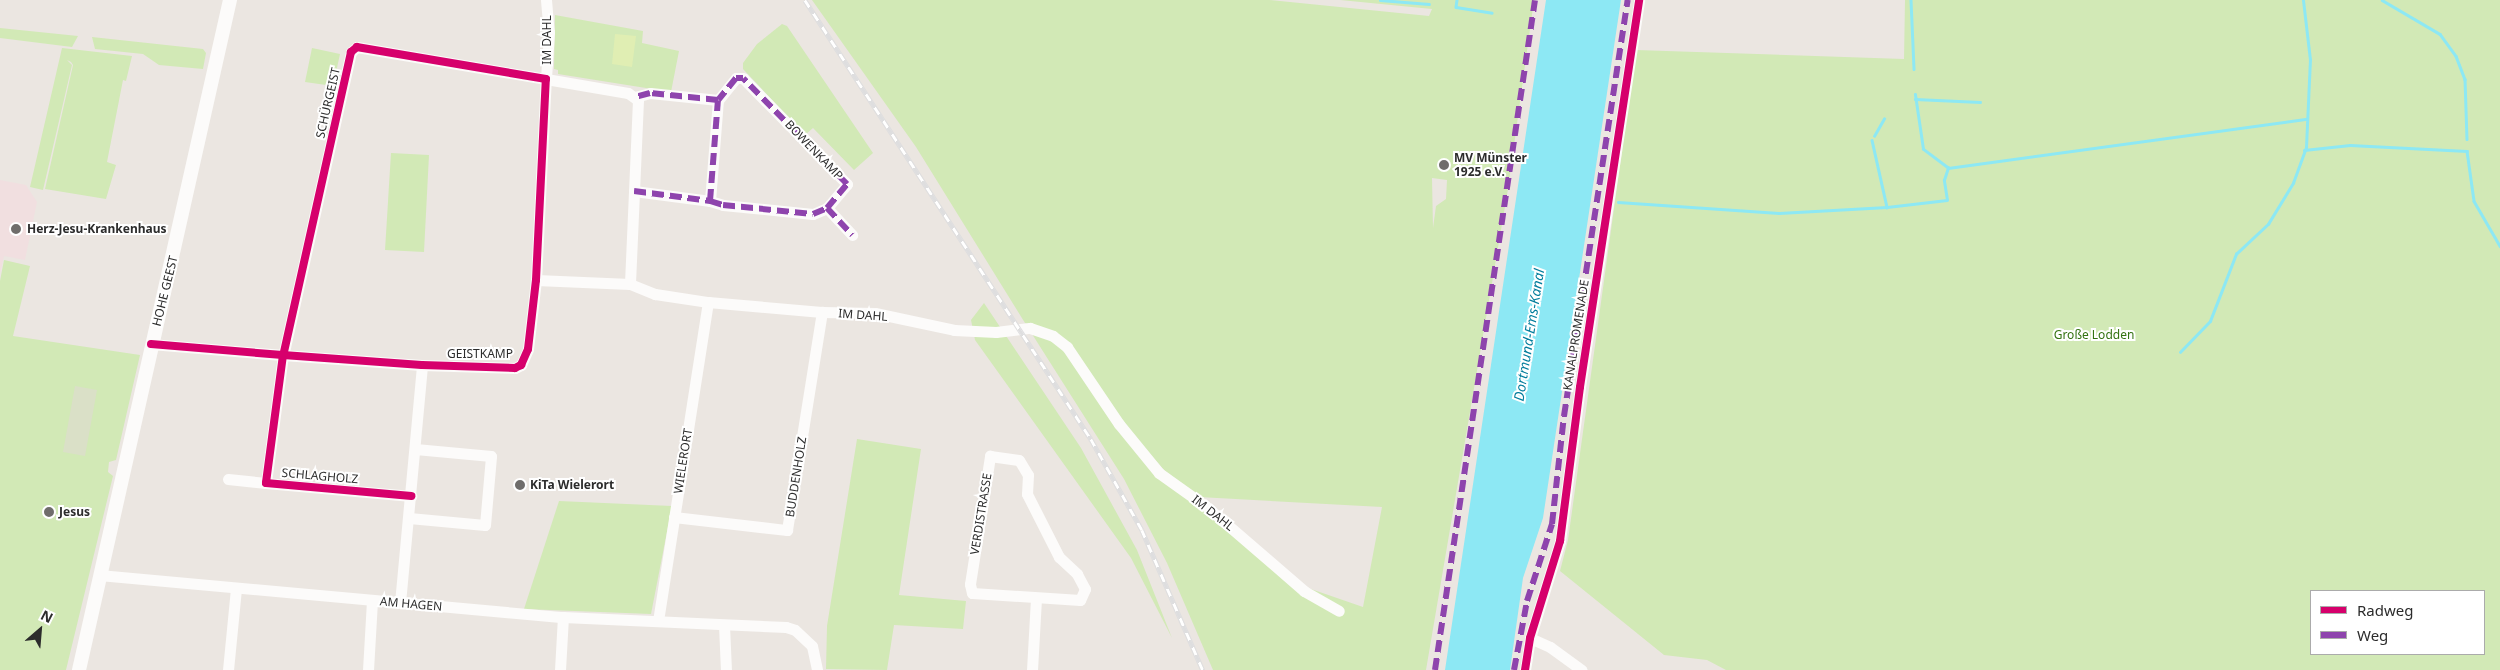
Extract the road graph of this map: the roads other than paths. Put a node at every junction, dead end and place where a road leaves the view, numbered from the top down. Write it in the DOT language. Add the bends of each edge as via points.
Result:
graph roads {
  1 [pos="230,0"];
  2 [pos="546,0"];
  3 [pos="1639,0"];
  4 [pos="546,79"];
  5 [pos="635,96"];
  6 [pos="718,100"];
  7 [pos="634,191"];
  8 [pos="710,201"];
  9 [pos="826,208"];
  10 [pos="852,235"];
  11 [pos="536,280"];
  12 [pos="630,284"];
  13 [pos="708,302"];
  14 [pos="822,312"];
  15 [pos="151,344"];
  16 [pos="283,355"];
  17 [pos="422,365"];
  18 [pos="415,449"];
  19 [pos="228,479"];
  20 [pos="266,483"];
  21 [pos="411,496"];
  22 [pos="674,517"];
  23 [pos="409,518"];
  24 [pos="99,575"];
  25 [pos="236,588"];
  26 [pos="1036,599"];
  27 [pos="372,600"];
  28 [pos="400,603"];
  29 [pos="1339,611"];
  30 [pos="562,617"];
  31 [pos="658,621"];
  32 [pos="724,625"];
  33 [pos="1530,638"];
  34 [pos="79,670"];
  35 [pos="228,670"];
  36 [pos="368,670"];
  37 [pos="560,670"];
  38 [pos="726,670"];
  39 [pos="817,670"];
  40 [pos="1032,670"];
  41 [pos="1524,670"];
  42 [pos="1582,670"];
  1 -- 15 [label="street, HOHE GEEST"];
  2 -- 4 [label="street, IM DAHL" via="549,32"];
  3 -- 33 [label="street, KANALPROMENADE" via="1560,541"];
  4 -- 5 [label="street, IM DAHL"];
  4 -- 11 [label="street, GEISTKAMP"];
  4 -- 16 [label="street, SCHÜRGEIST" via="354,48"];
  5 -- 6 [label="street" via="650,93"];
  5 -- 7 [label="street" via="639,104"];
  6 -- 8 [label="street"];
  6 -- 9 [label="street, BOWENKAMP" via="736,78 743,78 847,184"];
  7 -- 8 [label="street"];
  7 -- 12 [label="street"];
  8 -- 9 [label="street" via="813,214"];
  9 -- 10 [label="street"];
  11 -- 12 [label="street"];
  11 -- 17 [label="street, GEISTKAMP" via="528,349 521,365 515,368"];
  12 -- 13 [label="street, IM DAHL" via="655,294"];
  13 -- 14 [label="street, IM DAHL"];
  13 -- 22 [label="street, WIELERORT"];
  14 -- 22 [label="street, BUDDENHOLZ" via="787,530"];
  14 -- 29 [label="street, IM DAHL" via="875,313 954,330 996,332 1030,328 1053,336 1067,347 1119,424 1159,473 1208,508 1304,592"];
  15 -- 16 [label="street, GEISTKAMP"];
  15 -- 24 [label="street, HOHE GEEST"];
  16 -- 17 [label="street, GEISTKAMP"];
  16 -- 20 [label="street, SCHLAGHOLZ"];
  17 -- 18 [label="street"];
  18 -- 21 [label="street"];
  18 -- 23 [label="street" via="490,456 485,524"];
  19 -- 20 [label="street, SCHLAGHOLZ"];
  20 -- 21 [label="street, SCHLAGHOLZ"];
  21 -- 23 [label="street"];
  22 -- 31 [label="street, WIELERORT"];
  23 -- 28 [label="street"];
  24 -- 25 [label="street, AM HAGEN"];
  24 -- 34 [label="street, HOHE GEEST"];
  25 -- 27 [label="street, AM HAGEN"];
  25 -- 35 [label="street"];
  26 -- 26 [label="street, VERDISTRASSE" via="1080,600 1084,598 1085,589 1074,570 1059,557 1027,494 1028,475 1019,460 990,456 970,589 982,595"];
  26 -- 40 [label="street"];
  27 -- 28 [label="street, AM HAGEN"];
  27 -- 36 [label="street"];
  28 -- 30 [label="street, AM HAGEN"];
  30 -- 31 [label="street, AM HAGEN"];
  30 -- 37 [label="street"];
  31 -- 32 [label="street, AM HAGEN"];
  32 -- 38 [label="street"];
  32 -- 39 [label="street, AM HAGEN" via="795,630 812,646"];
  33 -- 41 [label="street, KANALPROMENADE"];
  33 -- 42 [label="street" via="1550,647"];
}
